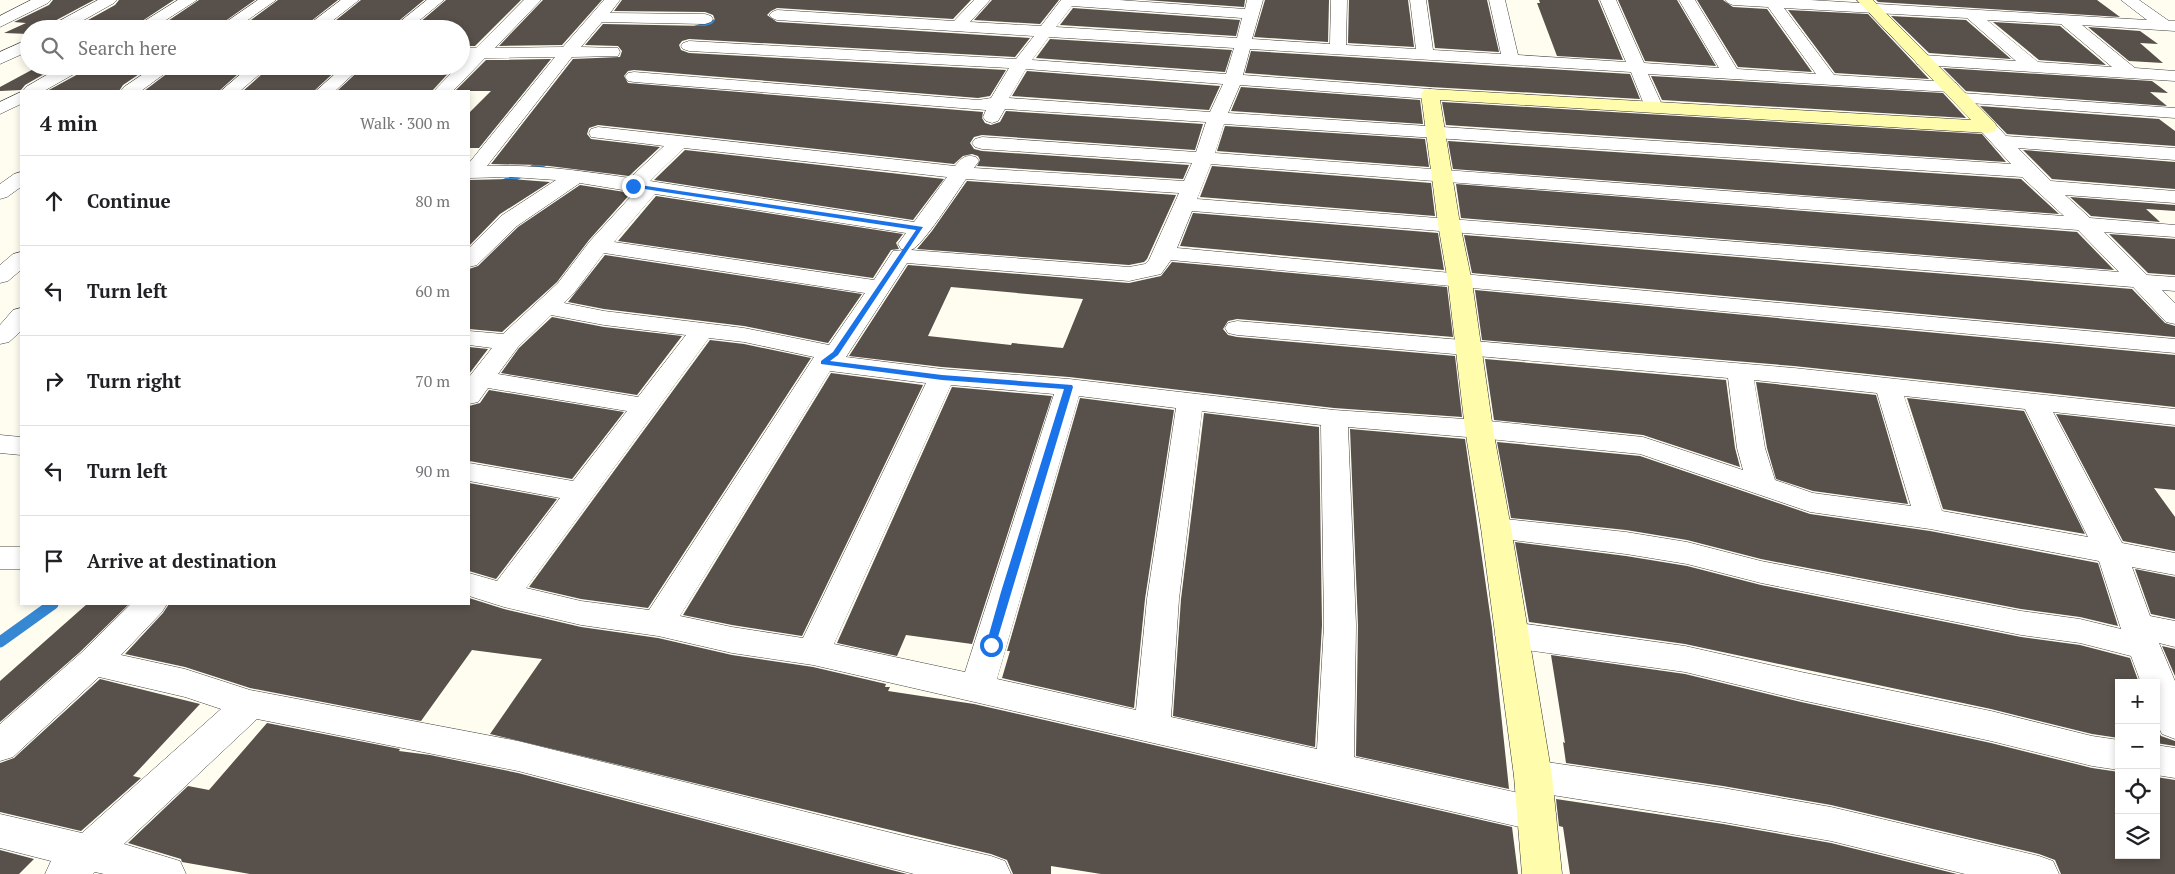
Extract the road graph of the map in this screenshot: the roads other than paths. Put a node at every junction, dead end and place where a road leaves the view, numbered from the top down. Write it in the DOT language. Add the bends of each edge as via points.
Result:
graph roads {
  1 [pos="43,0"];
  2 [pos="109,0"];
  3 [pos="189,0"];
  4 [pos="268,0"];
  5 [pos="351,0"];
  6 [pos="436,0"];
  7 [pos="533,0"];
  8 [pos="612,0"];
  9 [pos="982,0"];
  10 [pos="1069,0"];
  11 [pos="1338,0"];
  12 [pos="1418,0"];
  13 [pos="1497,0"];
  14 [pos="1608,0"];
  15 [pos="1687,0"];
  16 [pos="1733,0"];
  17 [pos="2128,0"];
  18 [pos="1772,2"];
  19 [pos="1164,4"];
  20 [pos="1869,4"];
  21 [pos="686,6"];
  22 [pos="892,7"];
  23 [pos="1254,7"];
  24 [pos="777,15"];
  25 [pos="1972,15"];
  26 [pos="597,17"];
  27 [pos="675,18"];
  28 [pos="705,19"];
  29 [pos="72,20"];
  30 [pos="155,20"];
  31 [pos="238,20"];
  32 [pos="323,20"];
  33 [pos="411,20"];
  34 [pos="880,20"];
  35 [pos="2066,20"];
  36 [pos="0,22"];
  37 [pos="959,25"];
  38 [pos="2172,28"];
  39 [pos="1047,30"];
  40 [pos="1245,44"];
  41 [pos="689,46"];
  42 [pos="20,48"];
  43 [pos="1338,50"];
  44 [pos="568,52"];
  45 [pos="612,52"];
  46 [pos="470,53"];
  47 [pos="482,53"];
  48 [pos="1425,55"];
  49 [pos="849,56"];
  50 [pos="1,58"];
  51 [pos="20,58"];
  52 [pos="1511,60"];
  53 [pos="1923,60"];
  54 [pos="1022,64"];
  55 [pos="470,65"];
  56 [pos="1637,66"];
  57 [pos="2033,67"];
  58 [pos="1731,73"];
  59 [pos="2130,73"];
  60 [pos="60,75"];
  61 [pos="154,75"];
  62 [pos="250,75"];
  63 [pos="344,75"];
  64 [pos="459,75"];
  65 [pos="2175,76"];
  66 [pos="634,77"];
  67 [pos="1828,78"];
  68 [pos="1233,81"];
  69 [pos="34,90"];
  70 [pos="131,90"];
  71 [pos="231,90"];
  72 [pos="326,90"];
  73 [pos="444,90"];
  74 [pos="1956,93"];
  75 [pos="1430,94"];
  76 [pos="20,98"];
  77 [pos="997,103"];
  78 [pos="1654,107"];
  79 [pos="0,109"];
  80 [pos="2175,113"];
  81 [pos="1217,117"];
  82 [pos="598,133"];
  83 [pos="1436,133"];
  84 [pos="1994,134"];
  85 [pos="680,142"];
  86 [pos="982,143"];
  87 [pos="2175,154"];
  88 [pos="1204,158"];
  89 [pos="2028,171"];
  90 [pos="15,172"];
  91 [pos="470,172"];
  92 [pos="961,173"];
  93 [pos="1442,175"];
  94 [pos="577,176"];
  95 [pos="641,187"];
  96 [pos="2045,187"];
  97 [pos="0,193"];
  98 [pos="1188,196"];
  99 [pos="2175,198"];
  100 [pos="2083,223"];
  101 [pos="1449,224"];
  102 [pos="920,229"];
  103 [pos="2175,231"];
  104 [pos="598,246"];
  105 [pos="1163,253"];
  106 [pos="901,256"];
  107 [pos="470,259"];
  108 [pos="20,260"];
  109 [pos="0,276"];
  110 [pos="2137,280"];
  111 [pos="1460,282"];
  112 [pos="2175,284"];
  113 [pos="881,288"];
  114 [pos="546,307"];
  115 [pos="20,316"];
  116 [pos="2175,316"];
  117 [pos="1237,328"];
  118 [pos="703,330"];
  119 [pos="0,337"];
  120 [pos="470,338"];
  121 [pos="509,342"];
  122 [pos="2175,346"];
  123 [pos="1468,348"];
  124 [pos="830,358"];
  125 [pos="1740,372"];
  126 [pos="942,377"];
  127 [pos="475,387"];
  128 [pos="1069,387"];
  129 [pos="1888,387"];
  130 [pos="1190,402"];
  131 [pos="2035,403"];
  132 [pos="644,406"];
  133 [pos="2175,417"];
  134 [pos="1334,418"];
  135 [pos="1479,429"];
  136 [pos="0,444"];
  137 [pos="20,446"];
  138 [pos="470,472"];
  139 [pos="1762,486"];
  140 [pos="580,492"];
  141 [pos="1930,519"];
  142 [pos="1496,528"];
  143 [pos="2112,554"];
  144 [pos="0,558"];
  145 [pos="20,558"];
  146 [pos="2175,564"];
  147 [pos="470,584"];
  148 [pos="504,595"];
  149 [pos="150,605"];
  150 [pos="658,624"];
  151 [pos="2175,634"];
  152 [pos="1512,636"];
  153 [pos="2140,636"];
  154 [pos="813,652"];
  155 [pos="93,662"];
  156 [pos="977,689"];
  157 [pos="250,704"];
  158 [pos="2175,724"];
  159 [pos="1152,727"];
  160 [pos="0,746"];
  161 [pos="2115,754"];
  162 [pos="2160,761"];
  163 [pos="2175,763"];
  164 [pos="1334,769"];
  165 [pos="1533,776"];
  166 [pos="1536,814"];
  167 [pos="0,831"];
  168 [pos="77,863"];
  169 [pos="166,874"];
  170 [pos="989,874"];
  171 [pos="1542,874"];
  172 [pos="2039,874"];
  1 -- 36 [label="street"];
  2 -- 29 [label="street"];
  3 -- 30 [label="street"];
  4 -- 31 [label="street"];
  5 -- 32 [label="street"];
  6 -- 33 [label="street"];
  7 -- 47 [label="street"];
  8 -- 26 [label="street"];
  9 -- 37 [label="street"];
  10 -- 19 [label="street"];
  10 -- 39 [label="street"];
  11 -- 43 [label="street"];
  12 -- 48 [label="street"];
  13 -- 52 [label="street"];
  14 -- 56 [label="street"];
  15 -- 58 [label="street"];
  16 -- 18 [label="street"];
  17 -- 38 [label="street"];
  18 -- 20 [label="street"];
  18 -- 67 [label="street"];
  19 -- 23 [label="street"];
  20 -- 25 [label="street"];
  20 -- 53 [label="street"];
  21 -- 27 [label="street"];
  22 -- 34 [label="street"];
  23 -- 40 [label="street"];
  24 -- 34 [label="street"];
  25 -- 35 [label="street"];
  25 -- 57 [label="street"];
  26 -- 27 [label="street"];
  26 -- 44 [label="street"];
  27 -- 28 [label="street"];
  34 -- 37 [label="street"];
  34 -- 49 [label="street"];
  35 -- 38 [label="street"];
  35 -- 59 [label="street"];
  37 -- 39 [label="street"];
  39 -- 40 [label="street"];
  39 -- 54 [label="street"];
  40 -- 43 [label="street"];
  40 -- 68 [label="street"];
  41 -- 49 [label="street"];
  42 -- 50 [label="street"];
  43 -- 48 [label="street"];
  44 -- 45 [label="street"];
  44 -- 47 [label="street"];
  44 -- 91 [label="street"];
  46 -- 47 [label="street"];
  47 -- 55 [label="street"];
  48 -- 52 [label="street"];
  49 -- 54 [label="street"];
  50 -- 51 [label="street"];
  52 -- 56 [label="street"];
  53 -- 57 [label="street"];
  53 -- 74 [label="street"];
  54 -- 68 [label="street"];
  54 -- 77 [label="street"];
  56 -- 58 [label="street"];
  56 -- 78 [label="street"];
  57 -- 59 [label="street"];
  58 -- 67 [label="street"];
  59 -- 65 [label="street"];
  60 -- 69 [label="street"];
  61 -- 70 [label="street"];
  62 -- 71 [label="street"];
  63 -- 72 [label="street"];
  64 -- 73 [label="street"];
  66 -- 77 [label="street" via="978,105"];
  67 -- 74 [label="street"];
  68 -- 75 [label="street"];
  68 -- 81 [label="street"];
  74 -- 80 [label="street"];
  74 -- 84 [label="street"];
  75 -- 78 [label="street"];
  75 -- 83 [label="street"];
  76 -- 79 [label="street"];
  77 -- 81 [label="street"];
  77 -- 86 [label="street"];
  78 -- 84 [label="street"];
  81 -- 83 [label="street"];
  81 -- 88 [label="street"];
  82 -- 85 [label="street"];
  83 -- 89 [label="street"];
  83 -- 93 [label="street"];
  84 -- 87 [label="street"];
  84 -- 89 [label="street"];
  85 -- 92 [label="street"];
  85 -- 95 [label="street"];
  86 -- 88 [label="street"];
  86 -- 92 [label="street"];
  88 -- 93 [label="street"];
  88 -- 98 [label="street"];
  89 -- 96 [label="street"];
  90 -- 97 [label="street"];
  91 -- 94 [label="street" via="511,171"];
  92 -- 98 [label="street"];
  92 -- 102 [label="street"];
  93 -- 100 [label="street"];
  93 -- 101 [label="street"];
  94 -- 95 [label="street"];
  94 -- 107 [label="street" via="509,221"];
  95 -- 102 [label="street"];
  95 -- 104 [label="street"];
  96 -- 99 [label="street"];
  96 -- 100 [label="street"];
  98 -- 101 [label="street"];
  98 -- 105 [label="street"];
  100 -- 103 [label="street"];
  100 -- 110 [label="street"];
  101 -- 110 [label="street"];
  101 -- 111 [label="street"];
  102 -- 106 [label="street"];
  104 -- 113 [label="street"];
  104 -- 114 [label="street" via="566,288"];
  105 -- 106 [label="street" via="1153,269 1129,274"];
  105 -- 111 [label="street"];
  106 -- 113 [label="street"];
  108 -- 109 [label="street"];
  110 -- 112 [label="street"];
  110 -- 116 [label="street"];
  111 -- 122 [label="street"];
  111 -- 123 [label="street"];
  113 -- 124 [label="street"];
  114 -- 118 [label="street"];
  114 -- 121 [label="street"];
  115 -- 119 [label="street"];
  117 -- 123 [label="street"];
  118 -- 124 [label="street" via="744,335"];
  118 -- 132 [label="street"];
  120 -- 121 [label="street"];
  121 -- 127 [label="street"];
  123 -- 125 [label="street"];
  123 -- 135 [label="street"];
  124 -- 126 [label="street"];
  124 -- 150 [label="street"];
  125 -- 129 [label="street"];
  125 -- 139 [label="street" via="1751,448"];
  126 -- 128 [label="street"];
  126 -- 154 [label="street"];
  127 -- 132 [label="street"];
  128 -- 130 [label="street"];
  128 -- 156 [label="street"];
  129 -- 131 [label="street"];
  129 -- 141 [label="street"];
  130 -- 134 [label="street"];
  130 -- 159 [label="street" via="1163,600"];
  131 -- 133 [label="street"];
  131 -- 143 [label="street"];
  132 -- 140 [label="street"];
  134 -- 135 [label="street"];
  134 -- 164 [label="street" via="1340,625"];
  135 -- 139 [label="street" via="1643,446"];
  135 -- 142 [label="street"];
  136 -- 137 [label="street"];
  138 -- 140 [label="street"];
  139 -- 141 [label="street" via="1810,502"];
  140 -- 148 [label="street"];
  141 -- 143 [label="street"];
  142 -- 152 [label="street"];
  142 -- 153 [label="street" via="1687,553 1761,572 2021,623"];
  143 -- 146 [label="street"];
  143 -- 153 [label="street"];
  144 -- 145 [label="street"];
  147 -- 148 [label="street"];
  148 -- 150 [label="street" via="581,613"];
  149 -- 155 [label="street"];
  150 -- 154 [label="street" via="732,640"];
  151 -- 153 [label="street"];
  152 -- 161 [label="street" via="1685,658"];
  152 -- 165 [label="street"];
  153 -- 158 [label="street"];
  154 -- 156 [label="street"];
  155 -- 157 [label="street" via="185,683"];
  155 -- 160 [label="street"];
  156 -- 159 [label="street"];
  157 -- 168 [label="street"];
  157 -- 170 [label="street" via="518,756"];
  159 -- 164 [label="street"];
  162 -- 163 [label="street"];
  164 -- 166 [label="street"];
  165 -- 166 [label="street"];
  165 -- 172 [label="street" via="1831,824"];
  166 -- 171 [label="street"];
  167 -- 168 [label="street"];
  168 -- 169 [label="street"];
}
